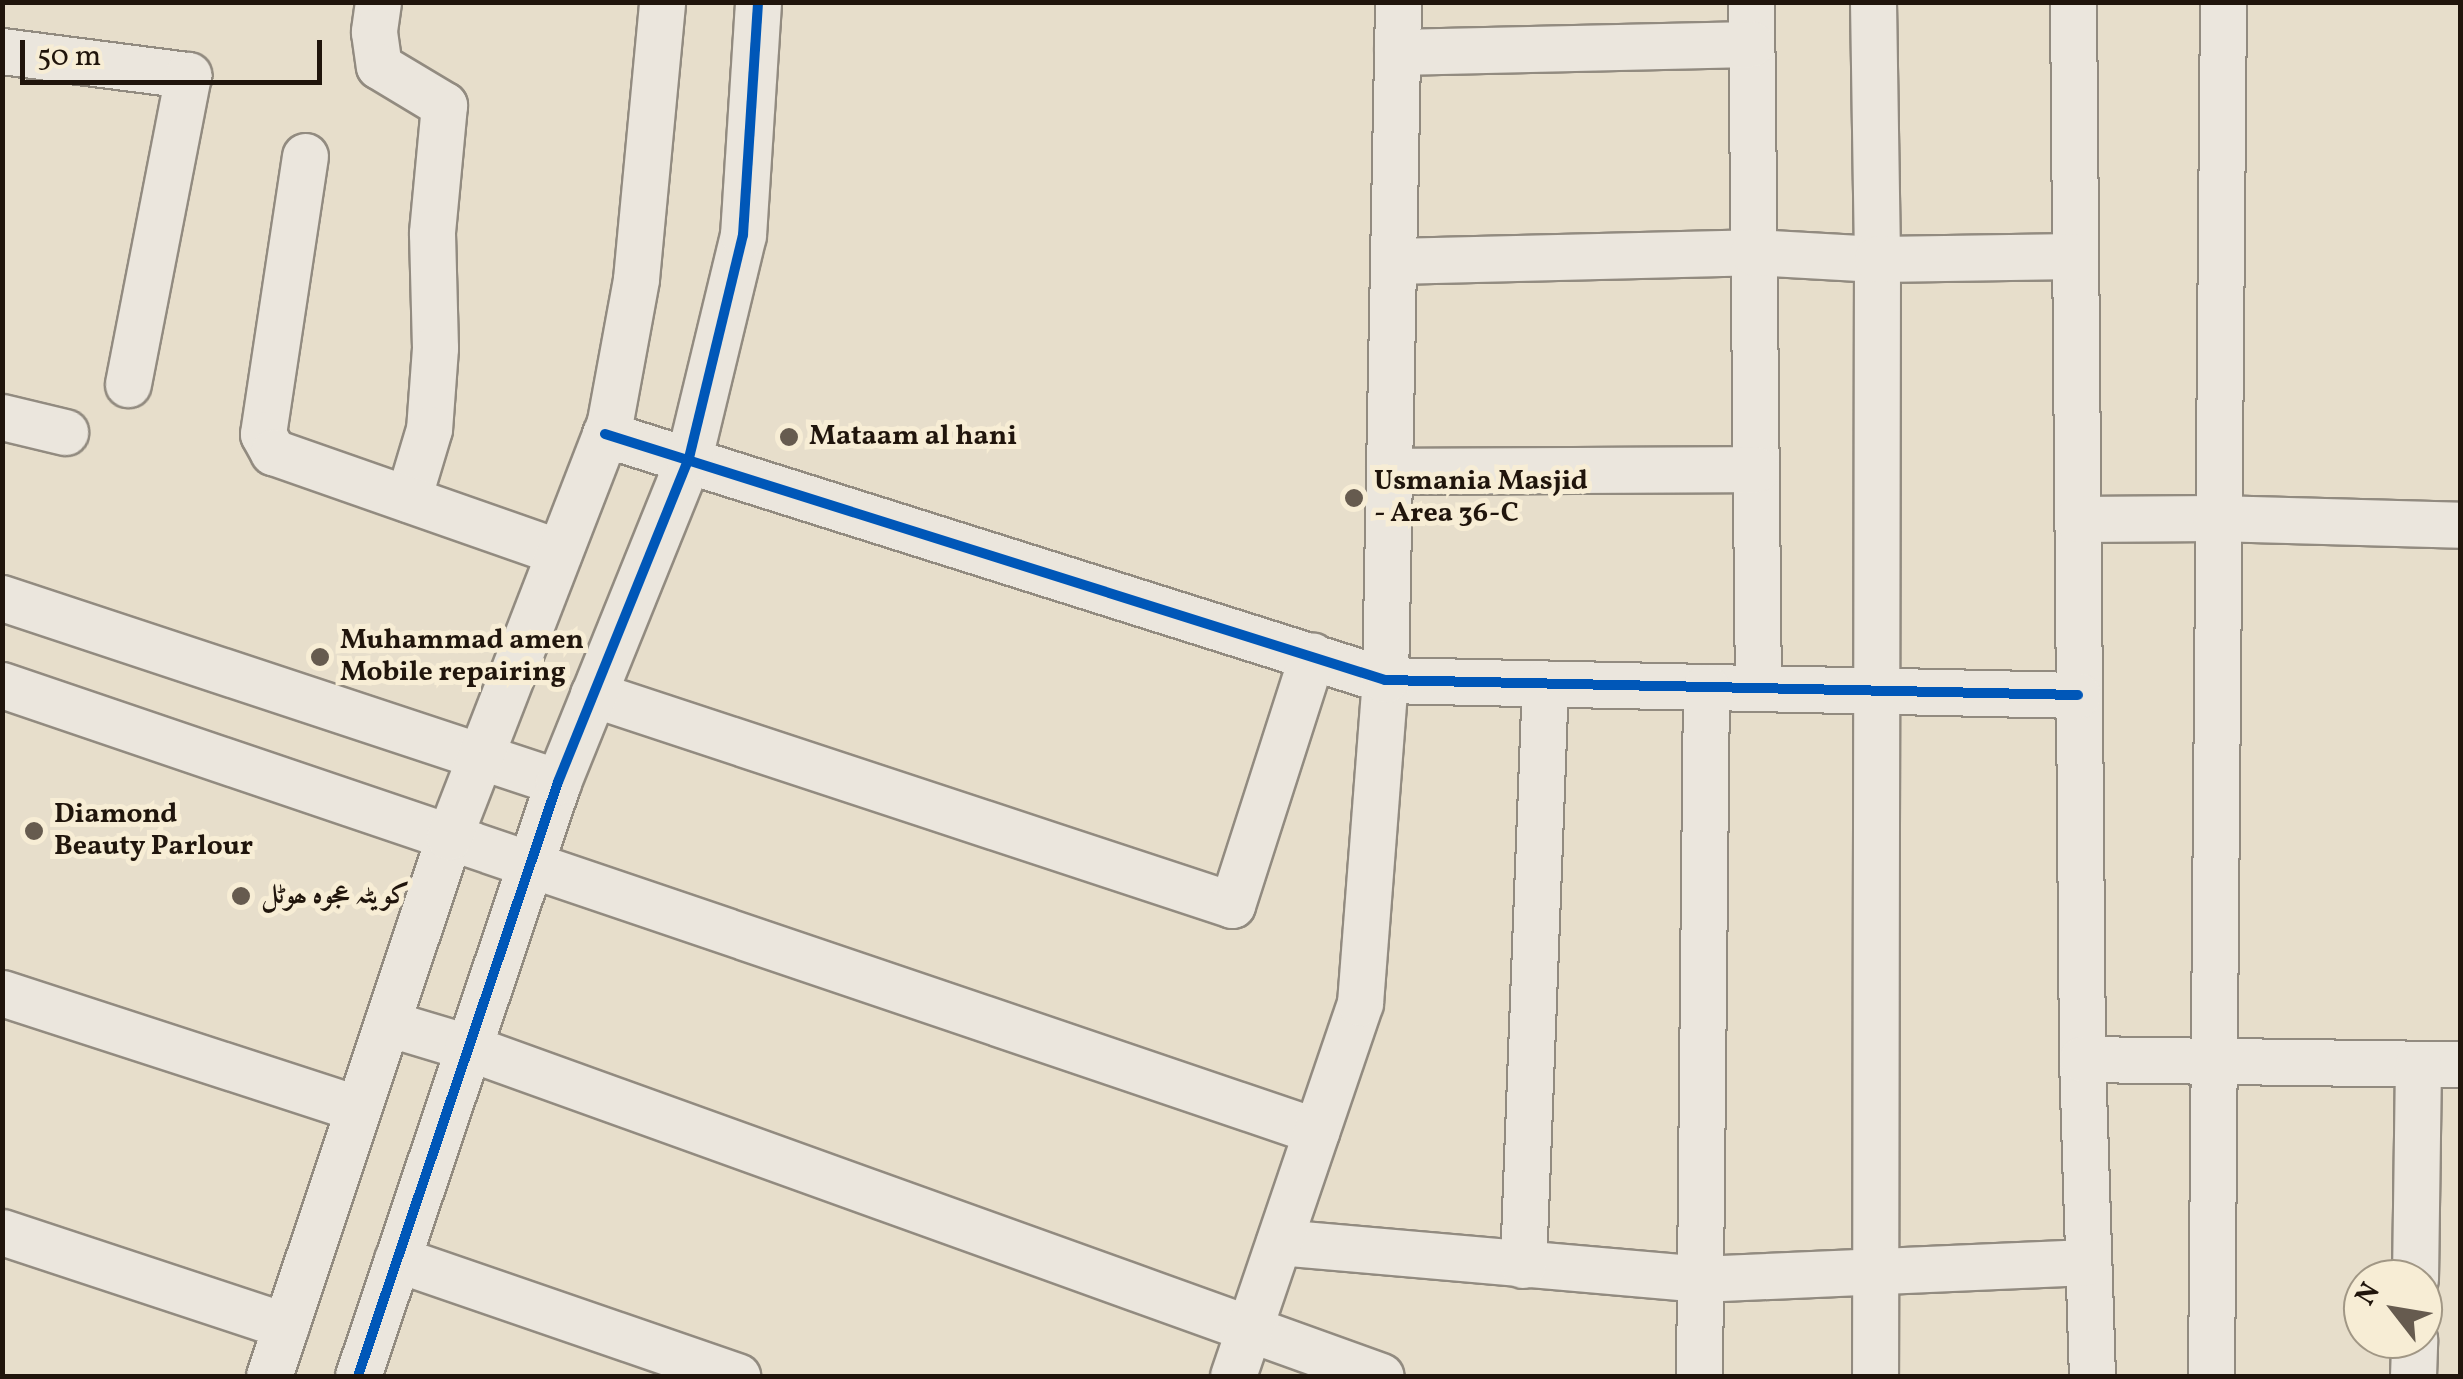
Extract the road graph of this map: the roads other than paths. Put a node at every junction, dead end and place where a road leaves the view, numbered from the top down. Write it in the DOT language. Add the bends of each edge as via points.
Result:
graph roads {
  1 [pos="378,2"];
  2 [pos="662,2"];
  3 [pos="758,2"];
  4 [pos="1398,2"];
  5 [pos="1873,2"];
  6 [pos="2073,2"];
  7 [pos="2223,2"];
  8 [pos="1751,23"];
  9 [pos="2,50"];
  10 [pos="1397,52"];
  11 [pos="305,156"];
  12 [pos="1753,252"];
  13 [pos="2075,256"];
  14 [pos="1877,260"];
  15 [pos="1393,261"];
  16 [pos="128,384"];
  17 [pos="2,418"];
  18 [pos="65,432"];
  19 [pos="605,434"];
  20 [pos="688,458"];
  21 [pos="1756,470"];
  22 [pos="1389,471"];
  23 [pos="408,499"];
  24 [pos="2215,518"];
  25 [pos="2077,519"];
  26 [pos="2460,524"];
  27 [pos="559,552"];
  28 [pos="2,598"];
  29 [pos="1312,656"];
  30 [pos="1385,680"];
  31 [pos="1546,683"];
  32 [pos="2,685"];
  33 [pos="1706,687"];
  34 [pos="1758,688"];
  35 [pos="1875,693"];
  36 [pos="593,694"];
  37 [pos="2078,695"];
  38 [pos="479,757"];
  39 [pos="558,782"];
  40 [pos="449,838"];
  41 [pos="529,863"];
  42 [pos="2,993"];
  43 [pos="387,1023"];
  44 [pos="467,1046"];
  45 [pos="2082,1059"];
  46 [pos="2216,1062"];
  47 [pos="2439,1064"];
  48 [pos="358,1109"];
  49 [pos="1316,1132"];
  50 [pos="2,1232"];
  51 [pos="1279,1242"];
  52 [pos="397,1259"];
  53 [pos="2416,1259"];
  54 [pos="2088,1262"];
  55 [pos="1524,1264"];
  56 [pos="1876,1271"];
  57 [pos="1700,1278"];
  58 [pos="286,1326"];
  59 [pos="1250,1327"];
  60 [pos="269,1376"];
  61 [pos="358,1376"];
  62 [pos="736,1376"];
  63 [pos="1233,1376"];
  64 [pos="1382,1376"];
  65 [pos="1698,1376"];
  66 [pos="1875,1376"];
  67 [pos="2092,1376"];
  68 [pos="2211,1376"];
  1 -- 23 [label="street" via="379,66 444,105 432,233 429,429"];
  2 -- 19 [label="street" via="636,280"];
  3 -- 20 [label="street" via="743,235"];
  4 -- 10 [label="street"];
  5 -- 14 [label="street"];
  6 -- 13 [label="street"];
  7 -- 24 [label="street"];
  8 -- 10 [label="street"];
  8 -- 12 [label="street"];
  9 -- 16 [label="street" via="188,74"];
  10 -- 15 [label="street"];
  11 -- 23 [label="street" via="264,434 272,452"];
  12 -- 14 [label="street"];
  12 -- 15 [label="street"];
  12 -- 21 [label="street"];
  13 -- 14 [label="street"];
  13 -- 25 [label="street"];
  14 -- 35 [label="street"];
  15 -- 22 [label="street"];
  17 -- 18 [label="street"];
  19 -- 20 [label="street"];
  19 -- 27 [label="street"];
  20 -- 29 [label="street"];
  20 -- 36 [label="street"];
  21 -- 22 [label="street"];
  21 -- 34 [label="street"];
  22 -- 30 [label="street"];
  23 -- 27 [label="street"];
  24 -- 25 [label="street"];
  24 -- 26 [label="street"];
  24 -- 46 [label="street"];
  25 -- 37 [label="street"];
  27 -- 38 [label="street"];
  28 -- 38 [label="street"];
  29 -- 30 [label="street"];
  29 -- 36 [label="street" via="1232,905"];
  30 -- 31 [label="street"];
  30 -- 49 [label="street" via="1360,1003"];
  31 -- 33 [label="street"];
  31 -- 55 [label="street"];
  32 -- 40 [label="street"];
  33 -- 34 [label="street"];
  33 -- 57 [label="street"];
  34 -- 35 [label="street"];
  35 -- 37 [label="street"];
  35 -- 56 [label="street"];
  36 -- 39 [label="street"];
  37 -- 45 [label="street"];
  38 -- 39 [label="street"];
  38 -- 40 [label="street"];
  39 -- 41 [label="street"];
  40 -- 41 [label="street"];
  40 -- 43 [label="street"];
  41 -- 44 [label="street"];
  41 -- 49 [label="street"];
  42 -- 48 [label="street"];
  43 -- 44 [label="street"];
  43 -- 48 [label="street"];
  44 -- 52 [label="street"];
  44 -- 59 [label="street"];
  45 -- 46 [label="street"];
  45 -- 54 [label="street"];
  46 -- 47 [label="street"];
  46 -- 68 [label="street"];
  47 -- 53 [label="street"];
  48 -- 58 [label="street"];
  49 -- 51 [label="street"];
  50 -- 58 [label="street"];
  51 -- 55 [label="street"];
  51 -- 59 [label="street"];
  52 -- 61 [label="street"];
  52 -- 62 [label="street"];
  54 -- 56 [label="street"];
  54 -- 67 [label="street"];
  55 -- 57 [label="street"];
  56 -- 57 [label="street"];
  56 -- 66 [label="street"];
  57 -- 65 [label="street"];
  58 -- 60 [label="street"];
  59 -- 63 [label="street"];
  59 -- 64 [label="street"];
}
